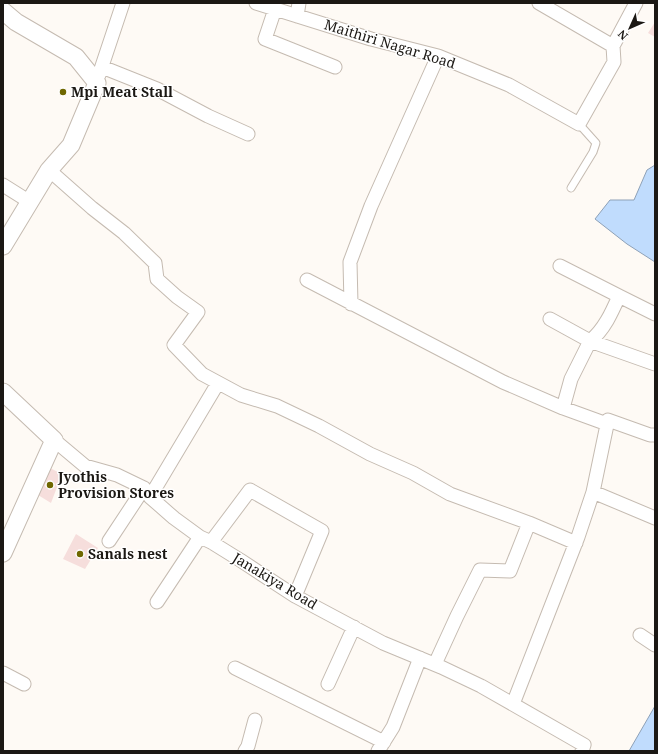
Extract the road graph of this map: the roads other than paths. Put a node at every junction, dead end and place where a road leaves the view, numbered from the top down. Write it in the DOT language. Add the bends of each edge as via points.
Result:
graph roads {
  1 [pos="124,3"];
  2 [pos="256,3"];
  3 [pos="539,3"];
  4 [pos="636,3"];
  5 [pos="275,9"];
  6 [pos="298,9"];
  7 [pos="3,11"];
  8 [pos="613,46"];
  9 [pos="438,56"];
  10 [pos="102,67"];
  11 [pos="335,67"];
  12 [pos="96,83"];
  13 [pos="579,124"];
  14 [pos="248,134"];
  15 [pos="49,170"];
  16 [pos="3,185"];
  17 [pos="571,188"];
  18 [pos="30,202"];
  19 [pos="3,246"];
  20 [pos="560,266"];
  21 [pos="307,280"];
  22 [pos="619,296"];
  23 [pos="351,304"];
  24 [pos="655,314"];
  25 [pos="550,319"];
  26 [pos="590,341"];
  27 [pos="655,364"];
  28 [pos="218,383"];
  29 [pos="3,392"];
  30 [pos="563,408"];
  31 [pos="607,424"];
  32 [pos="655,435"];
  33 [pos="54,440"];
  34 [pos="593,492"];
  35 [pos="147,493"];
  36 [pos="655,518"];
  37 [pos="529,524"];
  38 [pos="205,539"];
  39 [pos="109,540"];
  40 [pos="576,543"];
  41 [pos="3,553"];
  42 [pos="295,596"];
  43 [pos="157,602"];
  44 [pos="354,627"];
  45 [pos="640,635"];
  46 [pos="655,645"];
  47 [pos="420,658"];
  48 [pos="435,664"];
  49 [pos="235,668"];
  50 [pos="3,673"];
  51 [pos="24,684"];
  52 [pos="328,684"];
  53 [pos="513,704"];
  54 [pos="255,720"];
  55 [pos="381,747"];
  56 [pos="245,751"];
  57 [pos="582,751"];
  1 -- 10 [label="street"];
  2 -- 5 [label="street, Maithiri Nagar Road"];
  3 -- 8 [label="street"];
  4 -- 8 [label="street"];
  5 -- 6 [label="street, Maithiri Nagar Road"];
  5 -- 11 [label="street" via="265,38"];
  6 -- 9 [label="street, Maithiri Nagar Road" via="371,39"];
  7 -- 12 [label="street" via="16,22 76,57"];
  8 -- 13 [label="street" via="614,62"];
  9 -- 13 [label="street, Maithiri Nagar Road" via="509,85"];
  9 -- 23 [label="street" via="371,206 350,262"];
  10 -- 12 [label="street"];
  10 -- 14 [label="street" via="157,89"];
  12 -- 15 [label="street" via="72,145"];
  13 -- 17 [label="lane" via="596,143"];
  15 -- 18 [label="street"];
  15 -- 28 [label="street" via="124,233 155,263 157,279 198,312 174,344 202,374"];
  16 -- 18 [label="street"];
  18 -- 19 [label="street"];
  20 -- 22 [label="street"];
  21 -- 23 [label="street"];
  22 -- 24 [label="street"];
  22 -- 26 [label="street" via="611,315 596,337"];
  23 -- 30 [label="street" via="503,382"];
  25 -- 26 [label="street"];
  26 -- 27 [label="street"];
  26 -- 30 [label="street" via="571,379"];
  28 -- 35 [label="street"];
  28 -- 37 [label="street" via="240,395 277,406 319,426 450,494"];
  29 -- 33 [label="street"];
  30 -- 31 [label="street"];
  31 -- 32 [label="street" via="608,420"];
  31 -- 34 [label="street"];
  33 -- 35 [label="street, Janakiya Road" via="85,466 117,475"];
  33 -- 41 [label="street"];
  34 -- 36 [label="street"];
  34 -- 40 [label="street"];
  35 -- 38 [label="street, Janakiya Road" via="174,518"];
  35 -- 39 [label="street"];
  37 -- 40 [label="street"];
  37 -- 48 [label="street" via="510,571 480,570"];
  38 -- 42 [label="street, Janakiya Road"];
  38 -- 42 [label="street" via="250,490 322,531"];
  38 -- 43 [label="street"];
  40 -- 53 [label="street"];
  42 -- 44 [label="street, Janakiya Road"];
  44 -- 47 [label="street, Janakiya Road" via="383,643"];
  44 -- 52 [label="street"];
  45 -- 46 [label="street"];
  47 -- 48 [label="street, Janakiya Road"];
  47 -- 55 [label="street" via="393,727"];
  48 -- 53 [label="street, Janakiya Road"];
  49 -- 55 [label="street"];
  50 -- 51 [label="street"];
  53 -- 57 [label="street, Janakiya Road" via="584,745"];
  54 -- 56 [label="street"];
}
